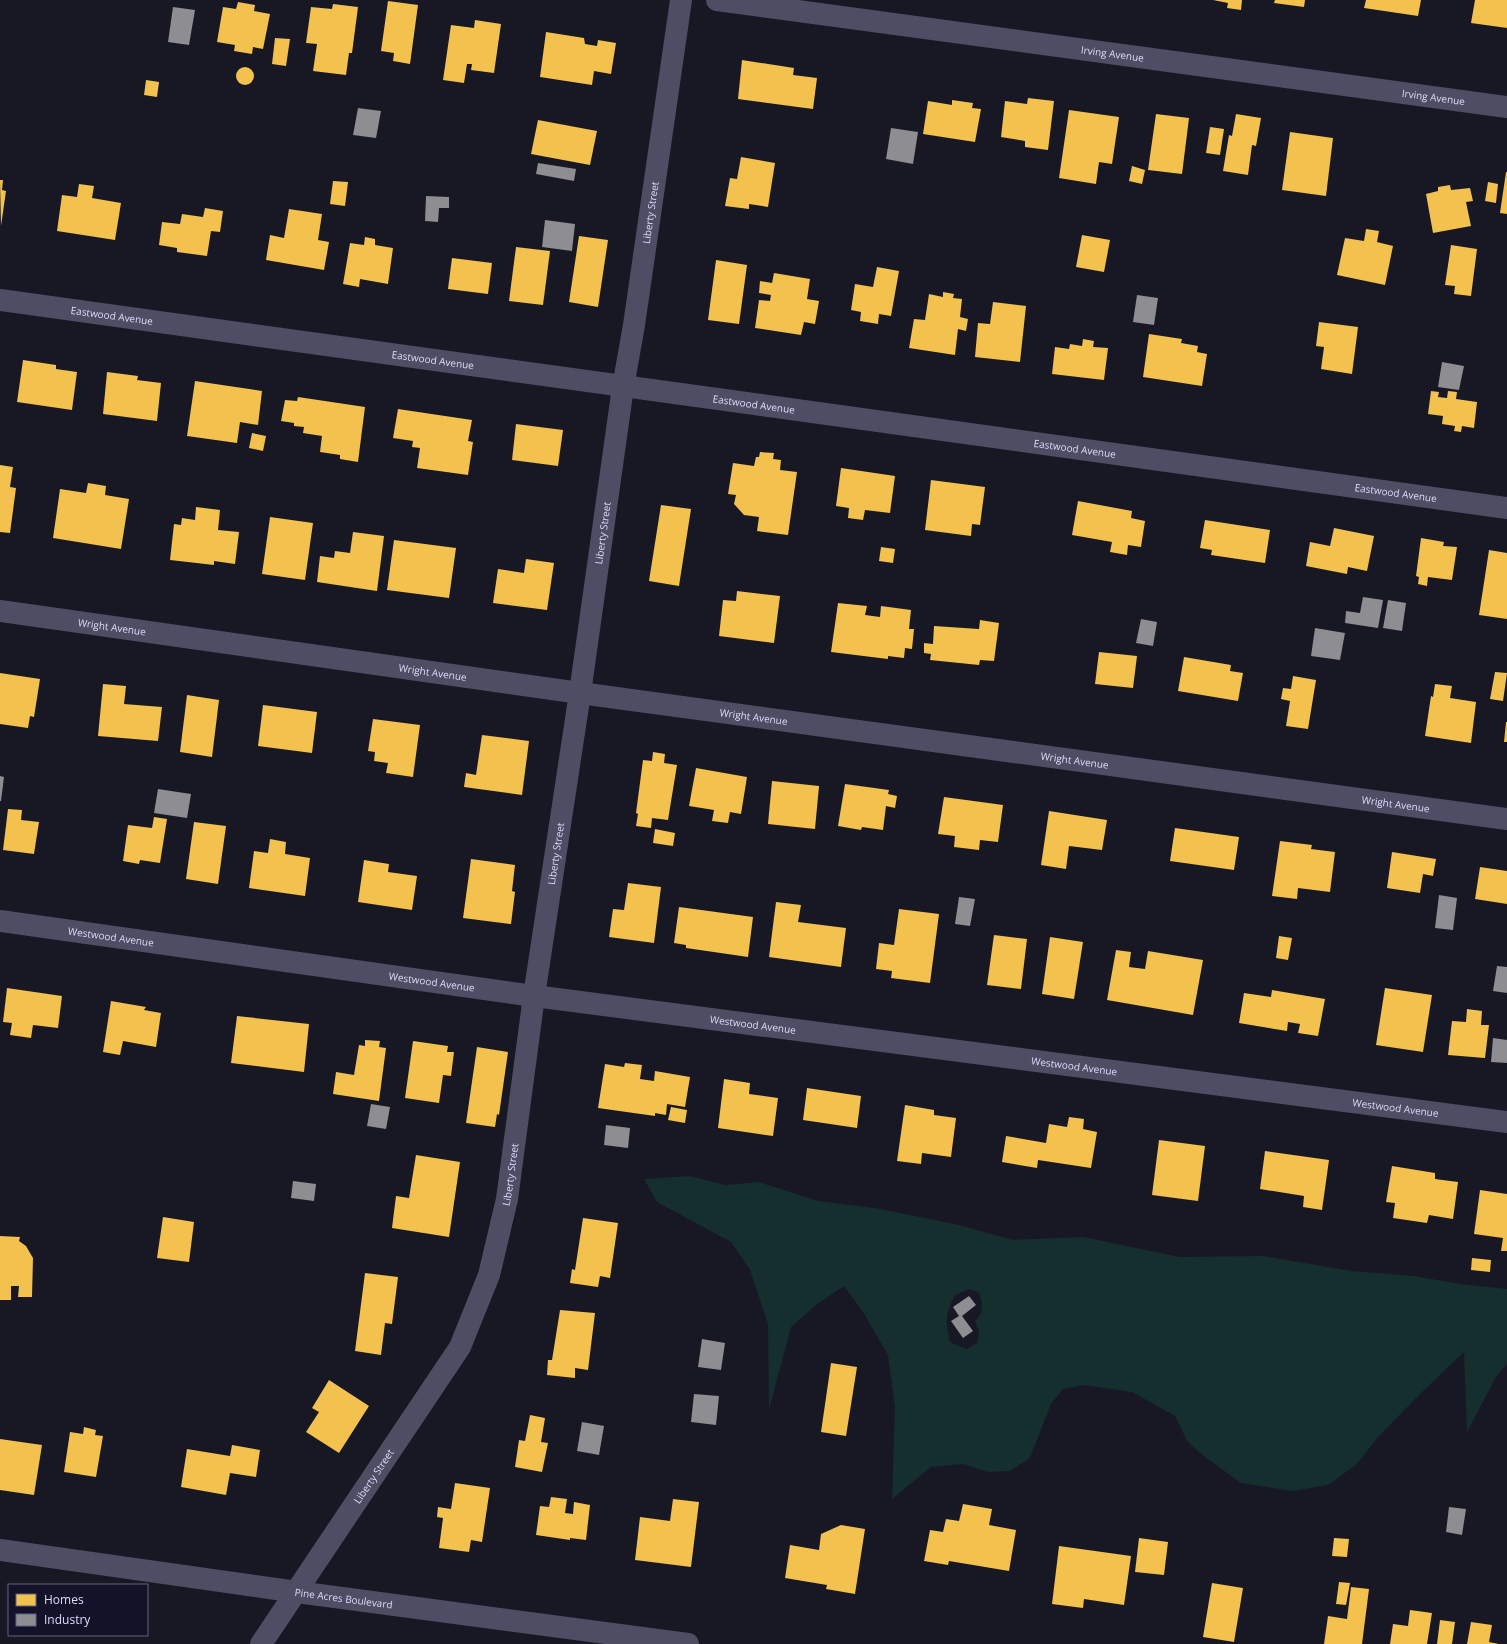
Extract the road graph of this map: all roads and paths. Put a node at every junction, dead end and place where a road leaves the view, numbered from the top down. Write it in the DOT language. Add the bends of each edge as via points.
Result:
graph roads {
  1 [pos="681,0"];
  2 [pos="717,0"];
  3 [pos="1507,107"];
  4 [pos="0,300"];
  5 [pos="623,387"];
  6 [pos="1507,508"];
  7 [pos="0,611"];
  8 [pos="580,693"];
  9 [pos="1507,819"];
  10 [pos="0,921"];
  11 [pos="534,996"];
  12 [pos="1507,1122"];
  13 [pos="0,1550"];
  14 [pos="297,1592"];
  15 [pos="261,1644"];
  16 [pos="688,1644"];
  1 -- 5 [label="street, Liberty Street"];
  2 -- 3 [label="street, Irving Avenue"];
  4 -- 5 [label="street, Eastwood Avenue"];
  5 -- 6 [label="street, Eastwood Avenue"];
  5 -- 8 [label="street, Liberty Street"];
  7 -- 8 [label="street, Wright Avenue"];
  8 -- 9 [label="street, Wright Avenue"];
  8 -- 11 [label="street, Liberty Street"];
  10 -- 11 [label="street, Westwood Avenue"];
  11 -- 12 [label="street, Westwood Avenue"];
  11 -- 14 [label="street, Liberty Street" via="507,1200 489,1275 460,1347"];
  13 -- 14 [label="street, Pine Acres Boulevard"];
  14 -- 15 [label="street, Liberty Street"];
  14 -- 16 [label="street, Pine Acres Boulevard"];
}
